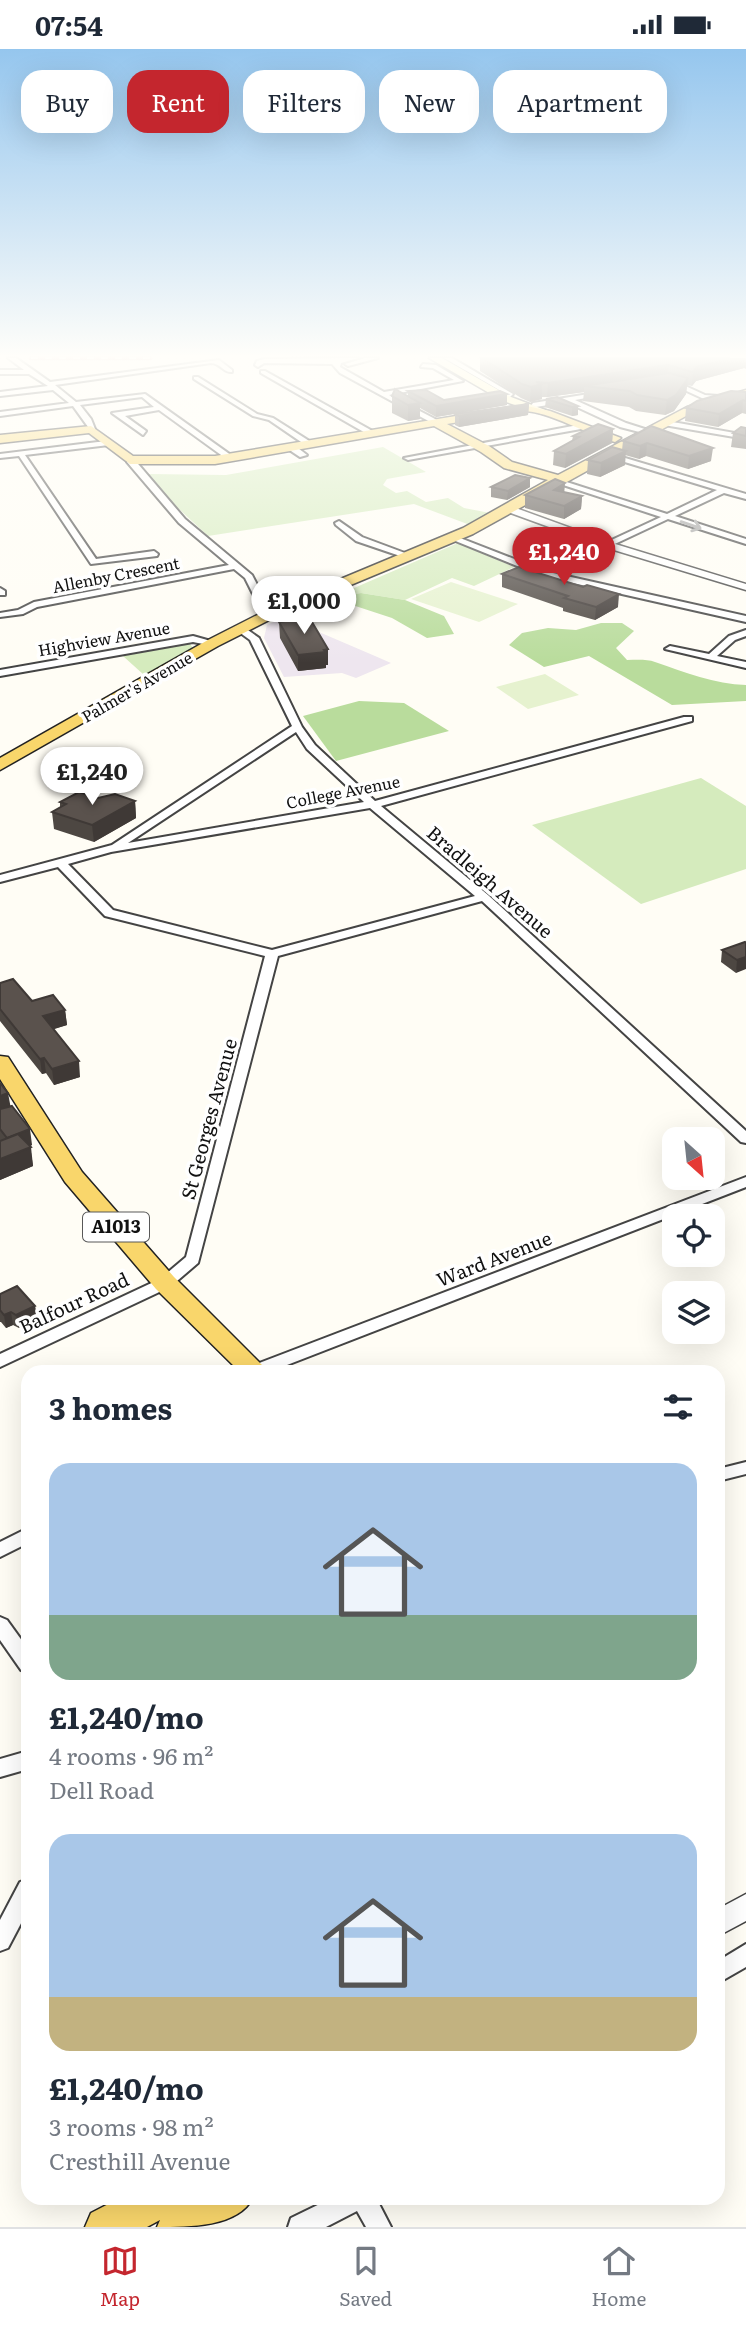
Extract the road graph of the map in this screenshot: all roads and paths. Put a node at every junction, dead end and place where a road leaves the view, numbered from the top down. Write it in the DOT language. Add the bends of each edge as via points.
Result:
graph roads {
  1 [pos="25,460"];
  2 [pos="130,460"];
  3 [pos="148,460"];
  4 [pos="500,460"];
  5 [pos="597,460"];
  6 [pos="626,460"];
  7 [pos="558,479"];
  8 [pos="724,490"];
  9 [pos="746,497"];
  10 [pos="509,509"];
  11 [pos="667,517"];
  12 [pos="339,523"];
  13 [pos="453,538"];
  14 [pos="746,542"];
  15 [pos="608,545"];
  16 [pos="154,554"];
  17 [pos="409,556"];
  18 [pos="236,566"];
  19 [pos="545,574"];
  20 [pos="746,587"];
  21 [pos="276,611"];
  22 [pos="3,615"];
  23 [pos="746,619"];
  24 [pos="242,630"];
  25 [pos="746,633"];
  26 [pos="213,643"];
  27 [pos="670,649"];
  28 [pos="709,657"];
  29 [pos="746,665"];
  30 [pos="0,673"];
  31 [pos="688,719"];
  32 [pos="297,727"];
  33 [pos="0,765"];
  34 [pos="372,804"];
  35 [pos="110,849"];
  36 [pos="61,863"];
  37 [pos="0,879"];
  38 [pos="484,897"];
  39 [pos="272,954"];
  40 [pos="0,1062"];
  41 [pos="746,1139"];
  42 [pos="746,1182"];
  43 [pos="165,1283"];
  44 [pos="0,1361"];
  45 [pos="249,1365"];
  46 [pos="274,1365"];
  47 [pos="746,1468"];
  48 [pos="725,1473"];
  49 [pos="21,1539"];
  50 [pos="0,1550"];
  51 [pos="0,1625"];
  52 [pos="21,1654"];
  53 [pos="21,1762"];
  54 [pos="0,1768"];
  55 [pos="21,1902"];
  56 [pos="746,1907"];
  57 [pos="725,1919"];
  58 [pos="0,1941"];
  59 [pos="746,1955"];
  60 [pos="725,1968"];
  61 [pos="148,2205"];
  62 [pos="219,2205"];
  63 [pos="343,2205"];
  64 [pos="367,2205"];
  65 [pos="105,2227"];
  66 [pos="177,2227"];
  67 [pos="300,2227"];
  68 [pos="379,2227"];
  1 -- 16 [label="street" via="94,562"];
  2 -- 3 [label="main road"];
  2 -- 18 [label="street" via="182,521"];
  4 -- 7 [label="main road"];
  5 -- 7 [label="main road, Palmer's Avenue"];
  6 -- 8 [label="street"];
  7 -- 10 [label="main road, Palmer's Avenue"];
  7 -- 11 [label="street"];
  8 -- 9 [label="street"];
  8 -- 11 [label="street"];
  10 -- 13 [label="main road, Palmer's Avenue"];
  10 -- 15 [label="street"];
  11 -- 14 [label="street, one-way"];
  11 -- 15 [label="street"];
  12 -- 17 [label="street" via="359,539"];
  13 -- 17 [label="main road, Palmer's Avenue"];
  13 -- 19 [label="street"];
  15 -- 19 [label="street"];
  15 -- 20 [label="street"];
  17 -- 21 [label="main road, Palmer's Avenue"];
  18 -- 21 [label="street" via="249,577 263,605"];
  18 -- 22 [label="street, Allenby Crescent"];
  19 -- 23 [label="street"];
  21 -- 24 [label="main road, Palmer's Avenue"];
  24 -- 26 [label="main road, Palmer's Avenue"];
  24 -- 32 [label="street, Bradleigh Avenue" via="254,638"];
  25 -- 28 [label="street"];
  26 -- 30 [label="street, Highview Avenue" via="193,639"];
  26 -- 33 [label="main road, Palmer's Avenue"];
  27 -- 28 [label="street"];
  28 -- 29 [label="street"];
  31 -- 34 [label="street, College Avenue"];
  32 -- 34 [label="street, Bradleigh Avenue" via="311,747"];
  32 -- 35 [label="street"];
  34 -- 35 [label="street, College Avenue"];
  34 -- 38 [label="street, Bradleigh Avenue"];
  35 -- 36 [label="street, College Avenue"];
  36 -- 37 [label="street, College Avenue"];
  36 -- 39 [label="street" via="109,913"];
  38 -- 39 [label="street"];
  38 -- 41 [label="street, Bradleigh Avenue"];
  39 -- 43 [label="street, St Georges Avenue" via="192,1259"];
  40 -- 43 [label="main road, A1013" via="22,1113"];
  42 -- 46 [label="street, Ward Avenue"];
  43 -- 44 [label="street, Balfour Road"];
  43 -- 45 [label="main road, A1013"];
  47 -- 48 [label="street"];
  49 -- 50 [label="street"];
  51 -- 52 [label="street"];
  53 -- 54 [label="street"];
  55 -- 58 [label="street"];
  56 -- 57 [label="street"];
  59 -- 60 [label="street"];
  61 -- 65 [label="main road"];
  62 -- 66 [label="main road"];
  63 -- 67 [label="street"];
  64 -- 68 [label="street"];
}
